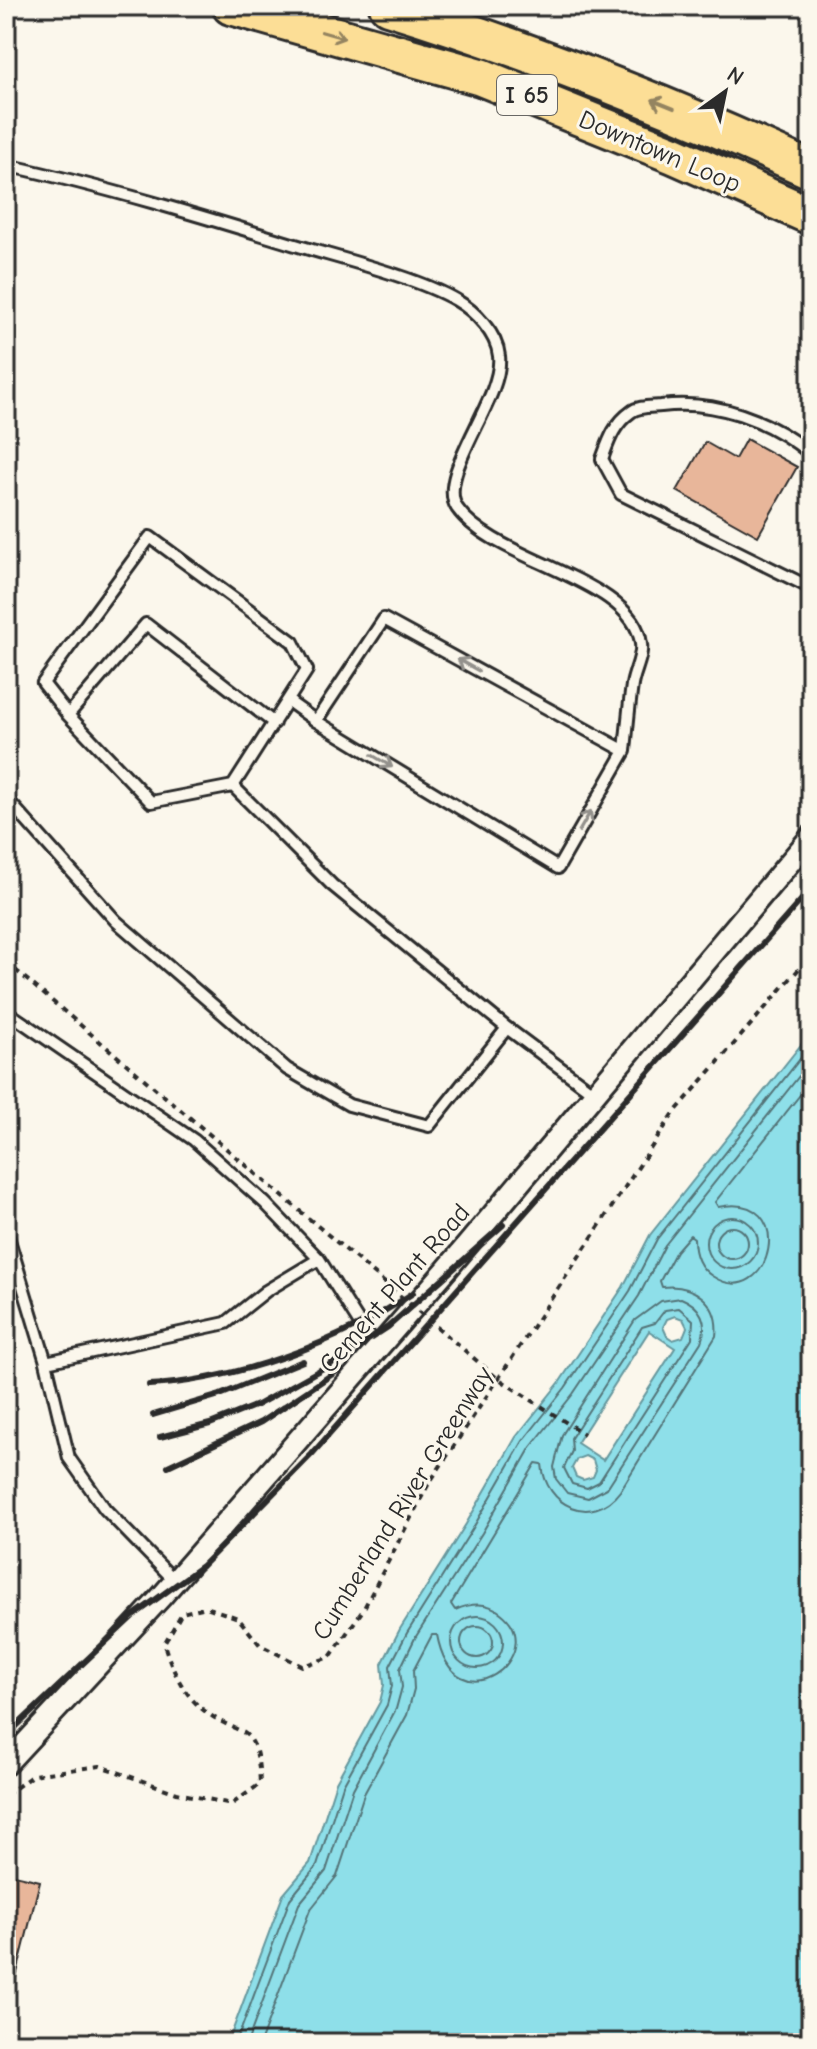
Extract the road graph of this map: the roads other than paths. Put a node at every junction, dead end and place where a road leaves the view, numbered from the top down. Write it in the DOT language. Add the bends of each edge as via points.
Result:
graph roads {
  1 [pos="231,6"];
  2 [pos="388,6"];
  3 [pos="6,165"];
  4 [pos="811,170"];
  5 [pos="811,216"];
  6 [pos="811,454"];
  7 [pos="811,588"];
  8 [pos="288,701"];
  9 [pos="68,715"];
  10 [pos="316,721"];
  11 [pos="274,723"];
  12 [pos="625,751"];
  13 [pos="233,786"];
  14 [pos="6,798"];
  15 [pos="811,837"];
  16 [pos="6,1011"];
  17 [pos="507,1028"];
  18 [pos="594,1093"];
  19 [pos="6,1230"];
  20 [pos="319,1259"];
  21 [pos="379,1346"];
  22 [pos="46,1362"];
  23 [pos="175,1581"];
  24 [pos="6,1764"];
  1 -- 5 [label="highway, Downtown Loop / I 65, one-way" via="481,77"];
  4 -- 2 [label="highway, Downtown Loop / I 65, one-way" via="508,43"];
  3 -- 12 [label="lane" via="101,186 358,264 455,299 473,312 499,354 499,377 452,483 455,506 490,538 611,599 632,619 642,645 632,682"];
  6 -- 7 [label="lane" via="783,432 735,413 685,402 633,409 614,427 602,459 621,494"];
  8 -- 9 [label="lane" via="307,670 293,642 150,537 43,683"];
  8 -- 10 [label="lane"];
  8 -- 11 [label="lane"];
  9 -- 11 [label="lane" via="146,624"];
  9 -- 13 [label="lane" via="151,802"];
  12 -- 10 [label="lane, one-way" via="384,619"];
  10 -- 12 [label="lane, one-way" via="558,868"];
  11 -- 13 [label="lane"];
  13 -- 17 [label="lane" via="332,885"];
  14 -- 17 [label="lane" via="116,921 287,1069 349,1105 429,1126"];
  15 -- 18 [label="street, Cement Plant Road"];
  16 -- 20 [label="lane" via="194,1140"];
  17 -- 18 [label="lane"];
  18 -- 21 [label="street, Cement Plant Road"];
  19 -- 22 [label="lane"];
  20 -- 21 [label="lane"];
  20 -- 22 [label="lane" via="226,1323"];
  21 -- 23 [label="street, Cement Plant Road"];
  22 -- 23 [label="lane" via="69,1458 105,1509"];
  23 -- 24 [label="street, Cement Plant Road"];
}
